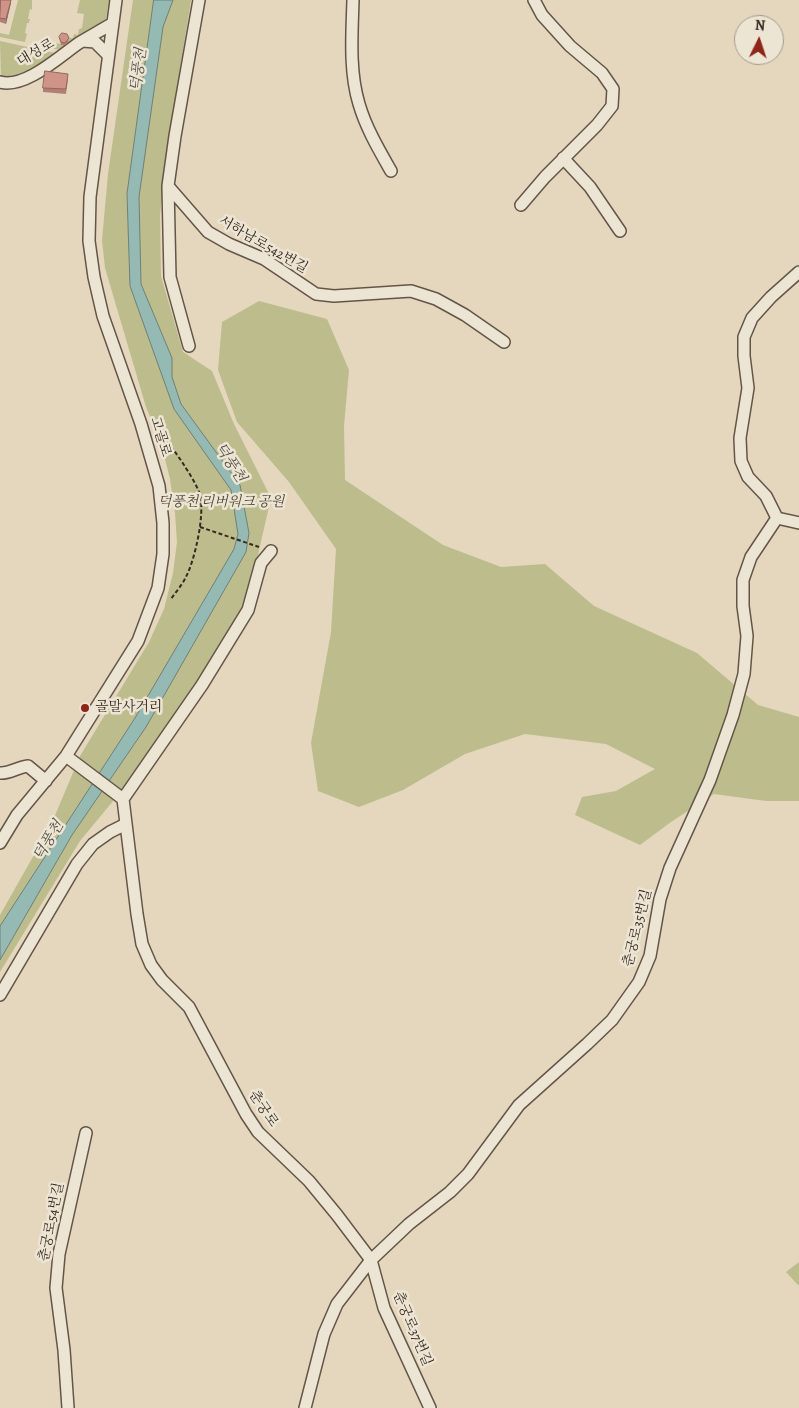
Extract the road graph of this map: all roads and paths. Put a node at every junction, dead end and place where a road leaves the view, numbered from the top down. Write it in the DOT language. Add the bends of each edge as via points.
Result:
graph roads {
  1 [pos="116,0"];
  2 [pos="199,0"];
  3 [pos="353,0"];
  4 [pos="534,0"];
  5 [pos="113,23"];
  6 [pos="83,41"];
  7 [pos="108,55"];
  8 [pos="0,82"];
  9 [pos="563,158"];
  10 [pos="391,171"];
  11 [pos="168,186"];
  12 [pos="521,205"];
  13 [pos="620,231"];
  14 [pos="799,272"];
  15 [pos="504,342"];
  16 [pos="189,346"];
  17 [pos="140,424"];
  18 [pos="777,518"];
  19 [pos="799,522"];
  20 [pos="200,526"];
  21 [pos="271,551"];
  22 [pos="171,599"];
  23 [pos="66,756"];
  24 [pos="0,773"];
  25 [pos="46,780"];
  26 [pos="123,799"];
  27 [pos="126,824"];
  28 [pos="0,843"];
  29 [pos="0,995"];
  30 [pos="86,1133"];
  31 [pos="371,1260"];
  32 [pos="68,1408"];
  33 [pos="305,1408"];
  34 [pos="430,1408"];
  1 -- 5 [label="street, 고골로"];
  2 -- 11 [label="street"];
  3 -- 10 [label="street" via="353,70 359,105"];
  4 -- 9 [label="street" via="542,15 570,46 602,73 613,90 612,106"];
  5 -- 6 [label="street, 대성로"];
  5 -- 7 [label="street, 고골로"];
  6 -- 7 [label="street" via="95,42"];
  6 -- 8 [label="street, 대성로" via="34,74 10,83"];
  7 -- 17 [label="street, 고골로" via="90,197 89,240 103,316"];
  9 -- 12 [label="street"];
  9 -- 13 [label="street" via="590,187"];
  11 -- 15 [label="street, 서하남로542번길" via="208,232 264,259 316,294 334,296 411,291 436,298"];
  11 -- 16 [label="street" via="170,277"];
  14 -- 18 [label="street" via="752,318 744,337 748,388 740,438 741,461 748,477 766,496"];
  17 -- 20 [label="path" via="161,436 187,470 200,496"];
  17 -- 23 [label="street, 고골로" via="159,486 163,554 158,588 138,641"];
  18 -- 19 [label="street"];
  18 -- 31 [label="street, 춘궁로35번길" via="751,557 743,580 747,636 744,674 710,780 670,868 660,899 650,956 640,982 612,1020 519,1105 468,1174"];
  20 -- 21 [label="path"];
  20 -- 22 [label="path" via="186,578"];
  21 -- 26 [label="street" via="261,563 248,610 202,685"];
  23 -- 25 [label="street, 고골로"];
  23 -- 26 [label="street"];
  24 -- 25 [label="street" via="28,766"];
  25 -- 28 [label="street, 고골로"];
  26 -- 27 [label="street, 춘궁로"];
  27 -- 29 [label="street" via="93,844 77,864"];
  27 -- 31 [label="street, 춘궁로" via="142,944 150,964 189,1007 258,1132 308,1181"];
  30 -- 32 [label="street, 춘궁로54번길" via="58,1254 56,1288"];
  31 -- 33 [label="street" via="337,1304 324,1334"];
  31 -- 34 [label="street, 춘궁로37번길" via="384,1308"];
}
